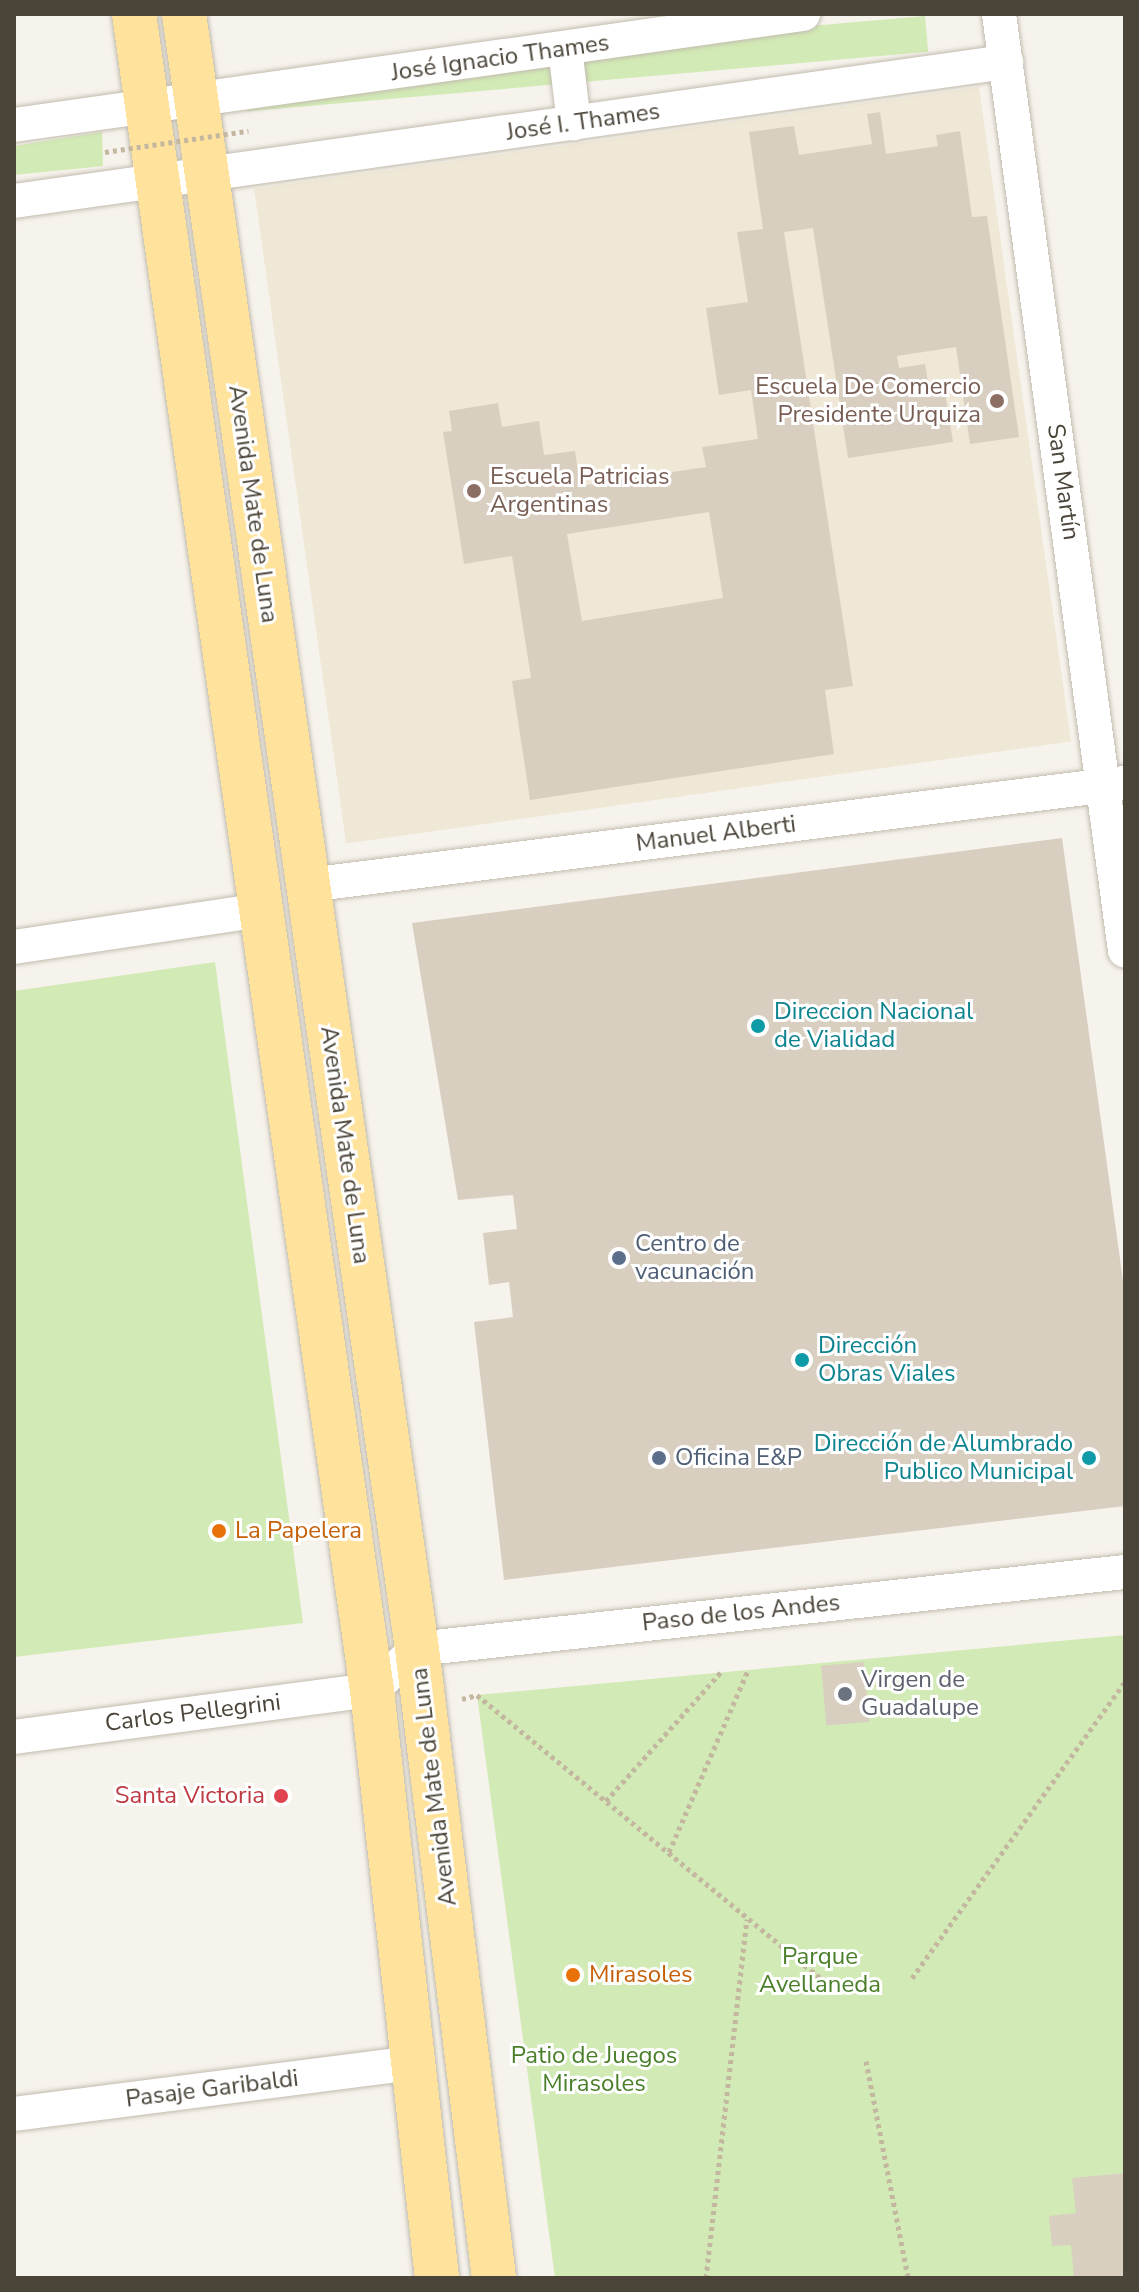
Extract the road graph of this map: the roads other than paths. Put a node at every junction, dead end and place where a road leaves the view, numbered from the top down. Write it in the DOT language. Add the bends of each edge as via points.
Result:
graph roads {
  1 [pos="134,14"];
  2 [pos="184,14"];
  3 [pos="803,14"];
  4 [pos="999,14"];
  5 [pos="565,48"];
  6 [pos="1006,62"];
  7 [pos="196,101"];
  8 [pos="148,107"];
  9 [pos="574,123"];
  10 [pos="14,125"];
  11 [pos="206,176"];
  12 [pos="160,182"];
  13 [pos="14,201"];
  14 [pos="1114,784"];
  15 [pos="308,885"];
  16 [pos="263,910"];
  17 [pos="14,947"];
  18 [pos="1125,951"];
  19 [pos="1125,1572"];
  20 [pos="417,1649"];
  21 [pos="372,1690"];
  22 [pos="14,1737"];
  23 [pos="411,2063"];
  24 [pos="14,2114"];
  25 [pos="437,2278"];
  26 [pos="494,2278"];
  1 -- 8 [label="main road, Avenida Mate de Luna"];
  2 -- 7 [label="main road, Avenida Mate de Luna"];
  3 -- 5 [label="street, José Ignacio Thames"];
  4 -- 6 [label="street, San Martín"];
  5 -- 7 [label="street, José Ignacio Thames"];
  5 -- 9 [label="street"];
  6 -- 9 [label="street, José I. Thames"];
  6 -- 14 [label="street, San Martín"];
  7 -- 8 [label="street, José Ignacio Thames"];
  7 -- 11 [label="main road, Avenida Mate de Luna"];
  8 -- 10 [label="street, José Ignacio Thames"];
  8 -- 12 [label="main road, Avenida Mate de Luna"];
  9 -- 11 [label="street, José I. Thames"];
  11 -- 12 [label="street, José I. Thames"];
  11 -- 15 [label="main road, Avenida Mate de Luna"];
  12 -- 13 [label="street, José I. Thames"];
  12 -- 16 [label="main road, Avenida Mate de Luna"];
  14 -- 15 [label="street, Manuel Alberti"];
  14 -- 18 [label="street, San Martín"];
  15 -- 20 [label="main road, Avenida Mate de Luna"];
  16 -- 17 [label="street"];
  16 -- 21 [label="main road, Avenida Mate de Luna"];
  19 -- 20 [label="street, Paso de los Andes"];
  20 -- 21 [label="street"];
  20 -- 26 [label="main road, Avenida Mate de Luna"];
  21 -- 22 [label="street, Carlos Pellegrini"];
  21 -- 23 [label="main road, Avenida Mate de Luna"];
  23 -- 24 [label="street, Pasaje Garibaldi"];
  23 -- 25 [label="main road, Avenida Mate de Luna"];
}
